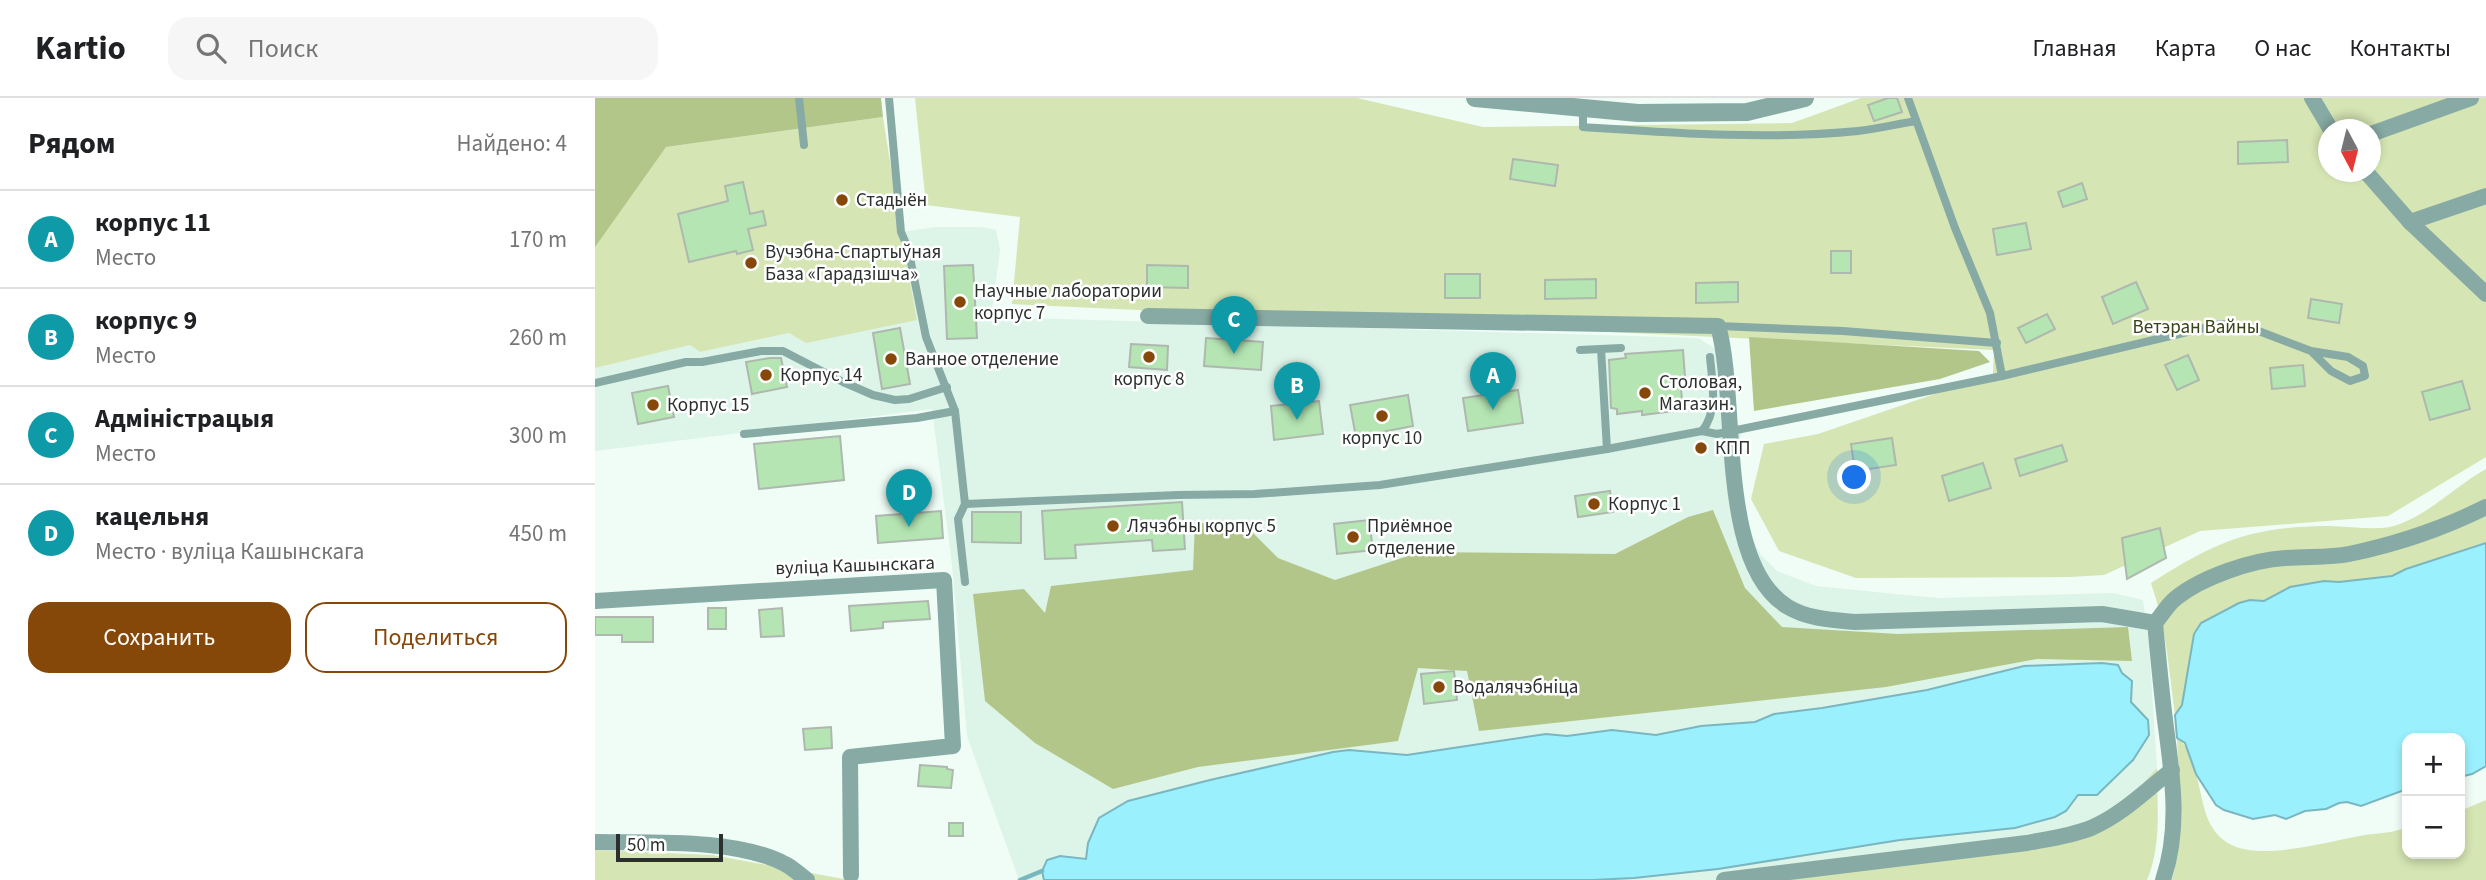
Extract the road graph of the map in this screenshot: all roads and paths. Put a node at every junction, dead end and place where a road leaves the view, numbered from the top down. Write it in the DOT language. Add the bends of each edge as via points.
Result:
graph roads {
  1 [pos="799,98"];
  2 [pos="889,98"];
  3 [pos="1475,98"];
  4 [pos="1805,98"];
  5 [pos="1908,98"];
  6 [pos="2312,98"];
  7 [pos="2471,98"];
  8 [pos="1583,109"];
  9 [pos="2324,119"];
  10 [pos="1916,121"];
  11 [pos="2381,130"];
  12 [pos="804,145"];
  13 [pos="2375,182"];
  14 [pos="2486,196"];
  15 [pos="2410,222"];
  16 [pos="2486,294"];
  17 [pos="1148,316"];
  18 [pos="1718,326"];
  19 [pos="1997,343"];
  20 [pos="1621,348"];
  21 [pos="1601,349"];
  22 [pos="1580,350"];
  23 [pos="2311,351"];
  24 [pos="1710,357"];
  25 [pos="2002,376"];
  26 [pos="595,383"];
  27 [pos="947,387"];
  28 [pos="955,411"];
  29 [pos="1731,430"];
  30 [pos="1702,431"];
  31 [pos="744,435"];
  32 [pos="1607,449"];
  33 [pos="965,504"];
  34 [pos="2486,508"];
  35 [pos="965,582"];
  36 [pos="595,601"];
  37 [pos="2155,623"];
  38 [pos="2172,770"];
  39 [pos="595,842"];
  40 [pos="852,875"];
  41 [pos="807,880"];
  42 [pos="1724,880"];
  43 [pos="2163,880"];
  1 -- 12 [label="lane"];
  2 -- 27 [label="lane" via="901,232 926,337"];
  3 -- 8 [label="street"];
  4 -- 8 [label="street" via="1747,112"];
  5 -- 10 [label="lane"];
  6 -- 9 [label="street"];
  7 -- 11 [label="street"];
  8 -- 10 [label="lane" via="1583,127 1676,133 1858,131"];
  10 -- 19 [label="lane" via="1990,313"];
  13 -- 15 [label="street"];
  14 -- 15 [label="street"];
  15 -- 16 [label="street"];
  17 -- 18 [label="street"];
  18 -- 19 [label="lane"];
  18 -- 29 [label="street" via="1725,349"];
  19 -- 25 [label="lane"];
  20 -- 21 [label="lane"];
  21 -- 22 [label="lane"];
  21 -- 32 [label="lane"];
  23 -- 23 [label="lane" via="2331,371 2350,381 2365,376 2363,366 2348,357"];
  23 -- 25 [label="lane" via="2256,330 2221,324"];
  24 -- 30 [label="lane" via="1714,404"];
  25 -- 29 [label="lane"];
  26 -- 27 [label="lane" via="686,362 783,351 843,382 895,400"];
  27 -- 28 [label="lane"];
  28 -- 31 [label="lane"];
  28 -- 33 [label="lane"];
  29 -- 30 [label="lane" via="1717,434"];
  29 -- 37 [label="street" via="1740,516 1759,578 1775,598 1802,614 1855,622 2102,614"];
  30 -- 32 [label="lane"];
  32 -- 33 [label="lane" via="1380,485"];
  33 -- 35 [label="lane" via="958,519"];
  34 -- 37 [label="street" via="2448,526 2384,546 2240,567 2174,599"];
  36 -- 40 [label="street, вуліца Кашынскага" via="944,580 953,746 850,757"];
  37 -- 38 [label="street"];
  38 -- 42 [label="street" via="2117,814 2067,835 2027,844"];
  38 -- 43 [label="street" via="2173,840"];
  39 -- 41 [label="street" via="742,850 785,864"];
}
